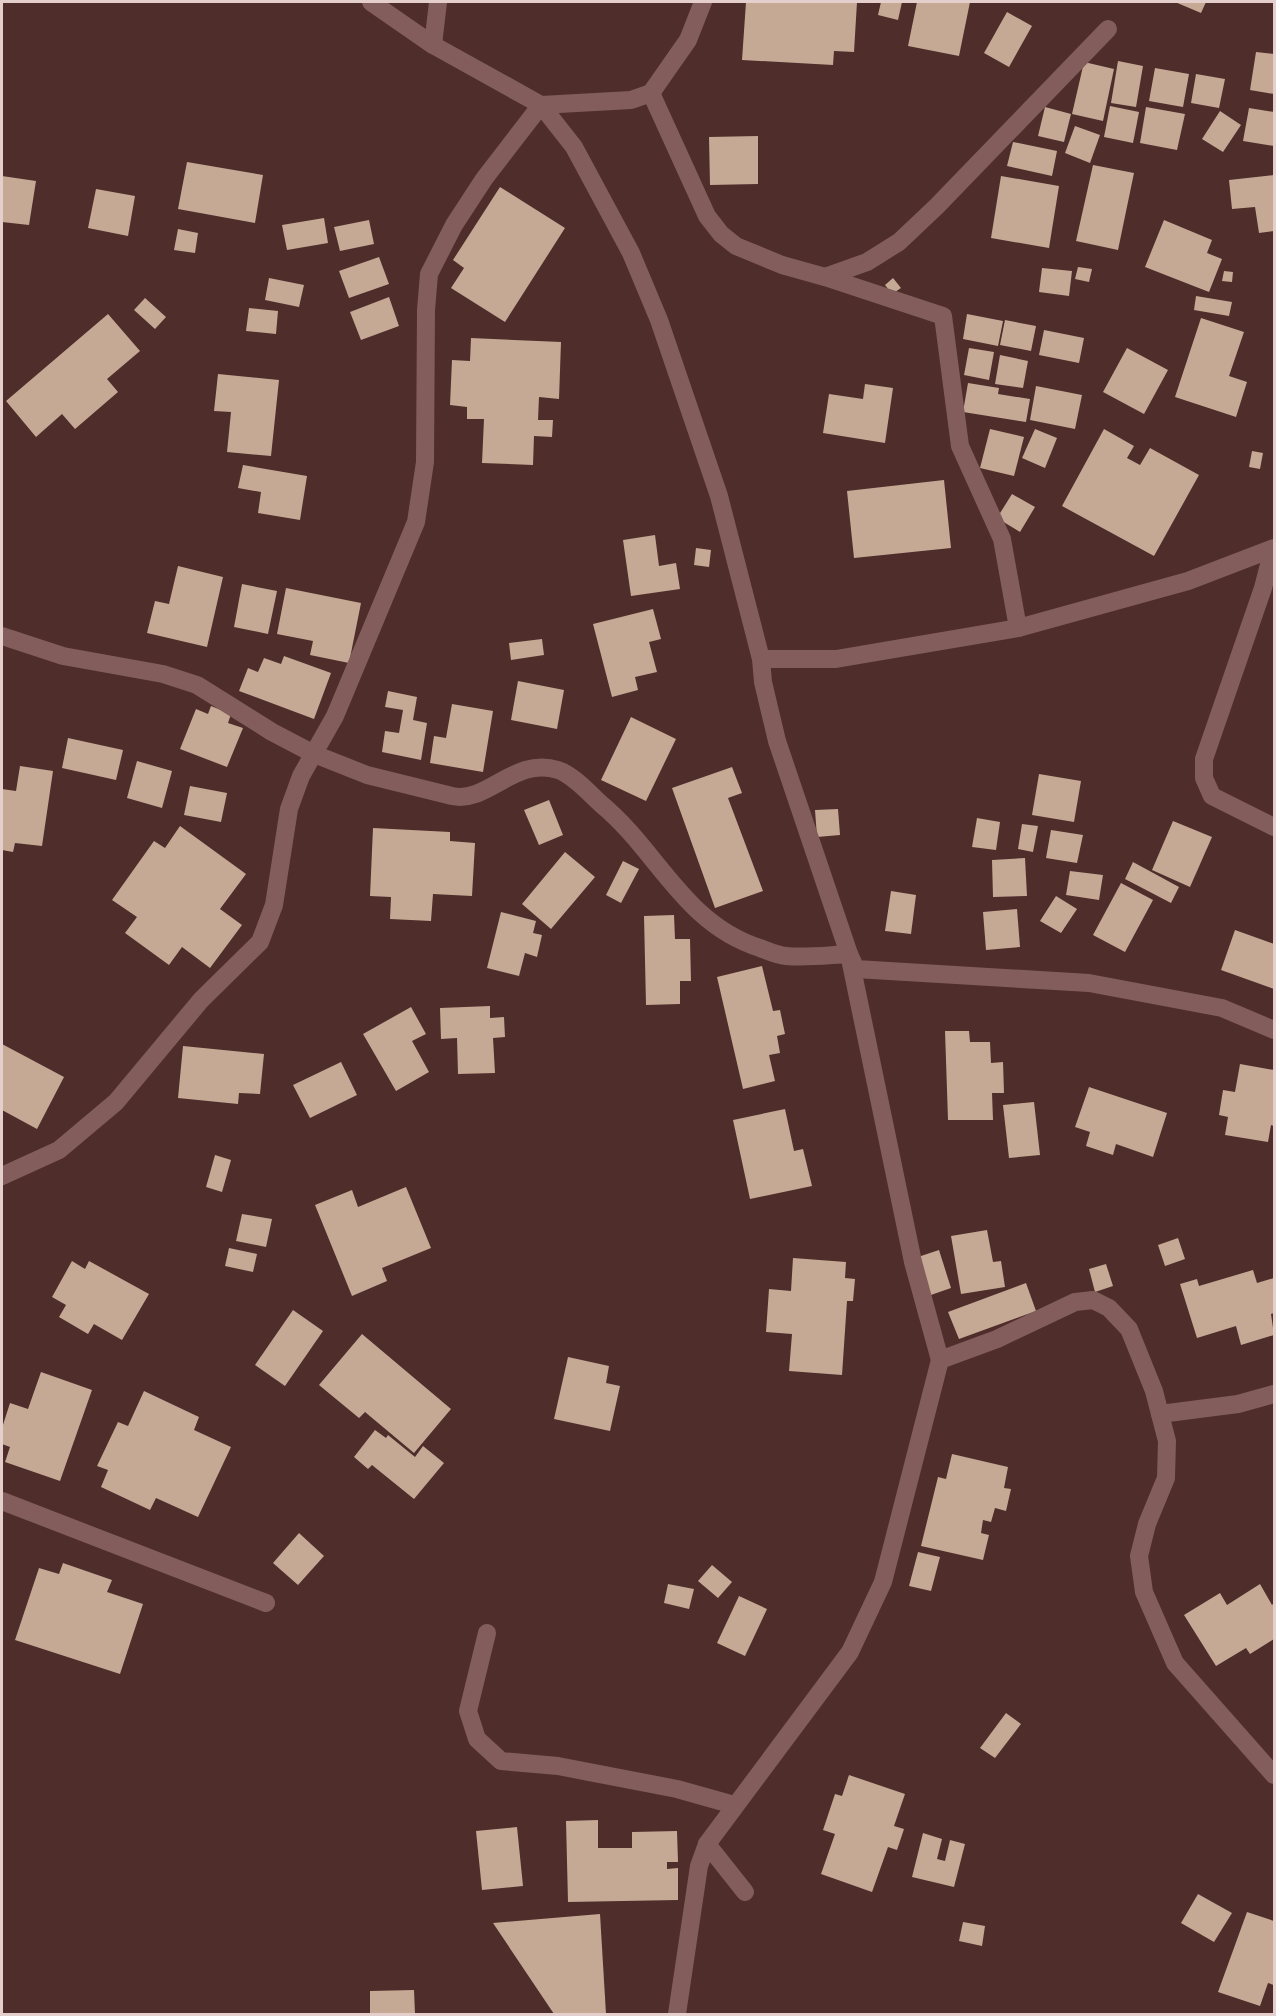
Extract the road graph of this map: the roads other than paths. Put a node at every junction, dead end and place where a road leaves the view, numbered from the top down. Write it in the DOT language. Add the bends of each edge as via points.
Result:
graph roads {
  1 [pos="371,2"];
  2 [pos="438,2"];
  3 [pos="703,2"];
  4 [pos="1108,29"];
  5 [pos="433,45"];
  6 [pos="651,93"];
  7 [pos="541,105"];
  8 [pos="825,277"];
  9 [pos="1274,548"];
  10 [pos="1018,628"];
  11 [pos="2,636"];
  12 [pos="761,660"];
  13 [pos="314,754"];
  14 [pos="1275,827"];
  15 [pos="849,954"];
  16 [pos="1275,1030"];
  17 [pos="2,1176"];
  18 [pos="940,1360"];
  19 [pos="1275,1394"];
  20 [pos="1160,1414"];
  21 [pos="2,1501"];
  22 [pos="266,1603"];
  23 [pos="487,1633"];
  24 [pos="1275,1775"];
  25 [pos="734,1805"];
  26 [pos="707,1844"];
  27 [pos="745,1892"];
  28 [pos="677,2014"];
  1 -- 5 [label="street"];
  2 -- 5 [label="street"];
  3 -- 6 [label="street" via="688,40"];
  4 -- 8 [label="street" via="899,242 867,262"];
  5 -- 7 [label="street"];
  6 -- 7 [label="street" via="631,100"];
  6 -- 8 [label="street" via="707,216 721,234 736,246"];
  7 -- 12 [label="street" via="579,156 631,253 658,320 719,496"];
  7 -- 13 [label="street" via="484,179 429,273 426,462 416,522 335,716"];
  8 -- 10 [label="street" via="943,316 960,446 1002,539"];
  9 -- 10 [label="street" via="1188,581"];
  9 -- 14 [label="street" via="1204,759 1204,778 1212,796"];
  10 -- 12 [label="street" via="836,659"];
  11 -- 13 [label="street" via="63,656 163,674 197,685"];
  12 -- 15 [label="street" via="777,741"];
  13 -- 15 [label="street" via="367,775 463,798 513,773 542,767 560,770 612,813 693,909 736,941 785,956"];
  13 -- 17 [label="street" via="289,810 274,905 260,942 201,1000 116,1102 59,1150"];
  15 -- 16 [label="street" via="856,969 1089,983 1222,1008"];
  15 -- 18 [label="street" via="903,1217"];
  18 -- 20 [label="street" via="997,1339 1075,1302 1093,1300 1109,1308 1129,1329"];
  18 -- 25 [label="street" via="884,1582 850,1652"];
  19 -- 20 [label="street" via="1238,1404"];
  20 -- 24 [label="street" via="1168,1462 1139,1556 1144,1592 1175,1663"];
  21 -- 22 [label="street"];
  23 -- 25 [label="street" via="468,1711 477,1739 501,1761 558,1766 677,1789"];
  25 -- 26 [label="street"];
  26 -- 27 [label="street"];
  26 -- 28 [label="street" via="699,1866"];
}
